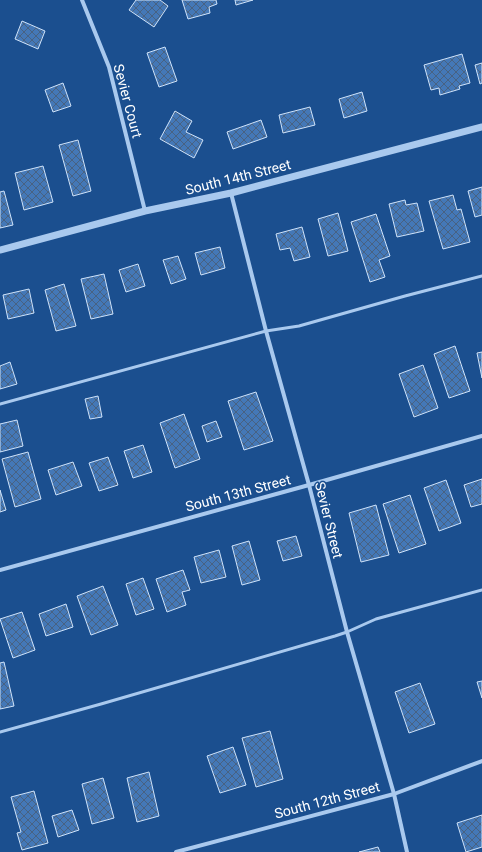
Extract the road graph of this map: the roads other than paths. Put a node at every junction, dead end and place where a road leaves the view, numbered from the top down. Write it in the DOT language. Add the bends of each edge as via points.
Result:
graph roads {
  1 [pos="82,0"];
  2 [pos="482,127"];
  3 [pos="231,193"];
  4 [pos="145,211"];
  5 [pos="0,250"];
  6 [pos="482,276"];
  7 [pos="266,331"];
  8 [pos="0,404"];
  9 [pos="482,436"];
  10 [pos="309,485"];
  11 [pos="0,570"];
  12 [pos="482,590"];
  13 [pos="347,632"];
  14 [pos="0,732"];
  15 [pos="482,761"];
  16 [pos="394,794"];
  17 [pos="176,852"];
  18 [pos="407,852"];
  1 -- 4 [label="street, Sevier Court" via="109,67"];
  2 -- 3 [label="street, South 14th Street"];
  3 -- 4 [label="street, South 14th Street"];
  3 -- 7 [label="street, Sevier Street"];
  4 -- 5 [label="street, South 14th Street"];
  6 -- 7 [label="lane" via="299,326"];
  7 -- 8 [label="lane"];
  7 -- 10 [label="street, Sevier Street"];
  9 -- 10 [label="street, South 13th Street"];
  10 -- 11 [label="street, South 13th Street"];
  10 -- 13 [label="street, Sevier Street"];
  12 -- 13 [label="lane" via="376,619"];
  13 -- 14 [label="lane"];
  13 -- 16 [label="street, Sevier Street"];
  15 -- 16 [label="street, South 12th Street"];
  16 -- 17 [label="street, South 12th Street"];
  16 -- 18 [label="street, Sevier Street"];
}
